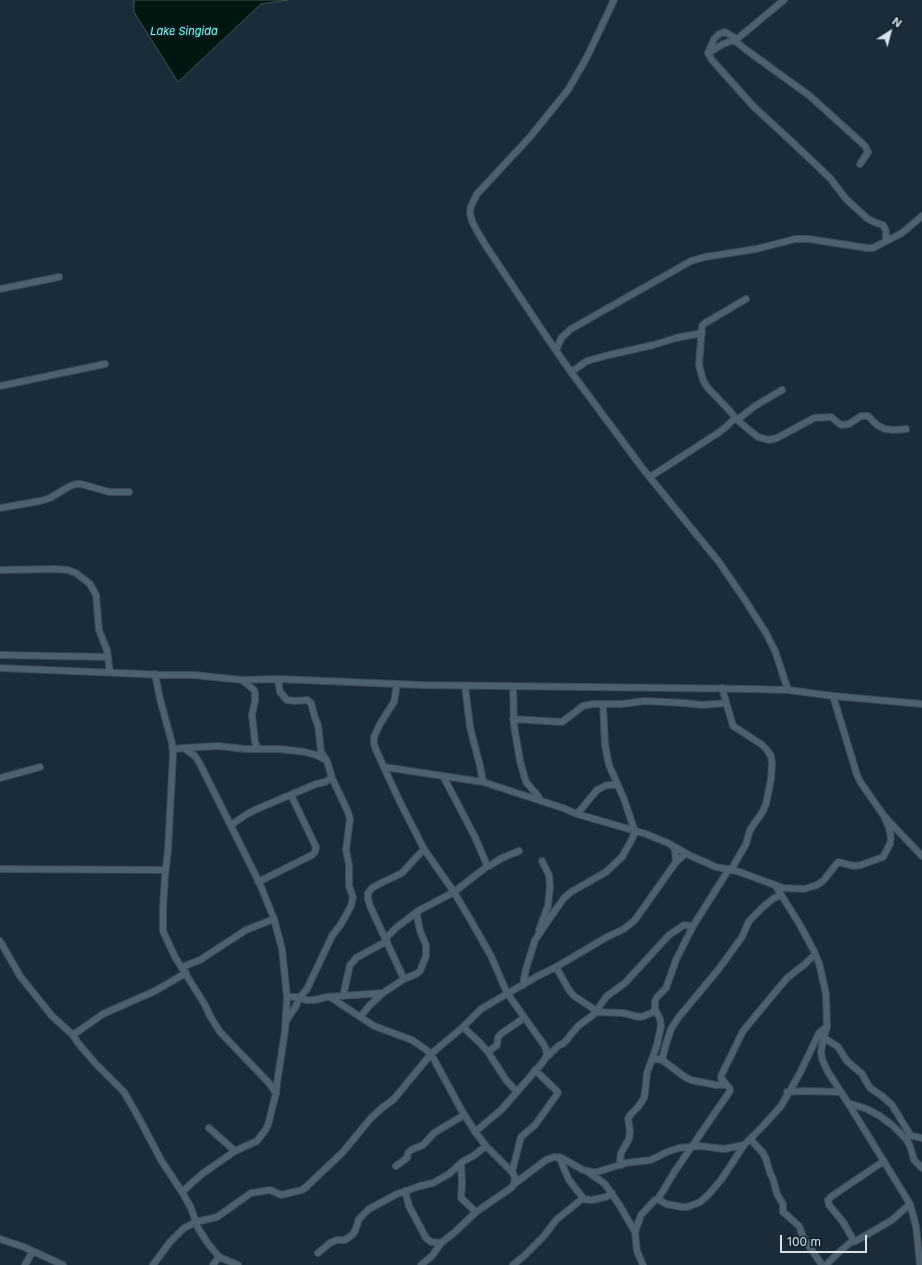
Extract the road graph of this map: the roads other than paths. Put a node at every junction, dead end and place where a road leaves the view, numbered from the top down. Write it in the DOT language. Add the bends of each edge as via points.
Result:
graph roads {
  1 [pos="614,0"];
  2 [pos="784,0"];
  3 [pos="736,39"];
  4 [pos="708,53"];
  5 [pos="860,164"];
  6 [pos="922,216"];
  7 [pos="915,222"];
  8 [pos="922,225"];
  9 [pos="886,241"];
  10 [pos="59,277"];
  11 [pos="0,289"];
  12 [pos="746,299"];
  13 [pos="702,333"];
  14 [pos="556,350"];
  15 [pos="104,364"];
  16 [pos="571,372"];
  17 [pos="0,386"];
  18 [pos="782,390"];
  19 [pos="736,419"];
  20 [pos="906,429"];
  21 [pos="650,477"];
  22 [pos="129,492"];
  23 [pos="0,508"];
  24 [pos="0,570"];
  25 [pos="0,655"];
  26 [pos="108,657"];
  27 [pos="0,668"];
  28 [pos="110,673"];
  29 [pos="155,674"];
  30 [pos="278,679"];
  31 [pos="242,680"];
  32 [pos="397,684"];
  33 [pos="465,686"];
  34 [pos="513,686"];
  35 [pos="722,688"];
  36 [pos="788,690"];
  37 [pos="833,696"];
  38 [pos="726,703"];
  39 [pos="603,704"];
  40 [pos="922,704"];
  41 [pos="513,719"];
  42 [pos="184,748"];
  43 [pos="173,749"];
  44 [pos="258,749"];
  45 [pos="327,761"];
  46 [pos="40,767"];
  47 [pos="384,767"];
  48 [pos="443,776"];
  49 [pos="0,778"];
  50 [pos="332,778"];
  51 [pos="483,782"];
  52 [pos="617,785"];
  53 [pos="291,795"];
  54 [pos="541,801"];
  55 [pos="577,814"];
  56 [pos="884,816"];
  57 [pos="231,825"];
  58 [pos="635,832"];
  59 [pos="671,844"];
  60 [pos="424,849"];
  61 [pos="519,851"];
  62 [pos="686,853"];
  63 [pos="922,856"];
  64 [pos="542,861"];
  65 [pos="676,862"];
  66 [pos="487,865"];
  67 [pos="0,869"];
  68 [pos="730,869"];
  69 [pos="165,870"];
  70 [pos="258,882"];
  71 [pos="775,885"];
  72 [pos="454,892"];
  73 [pos="781,895"];
  74 [pos="418,911"];
  75 [pos="274,919"];
  76 [pos="693,926"];
  77 [pos="387,940"];
  78 [pos="535,940"];
  79 [pos="0,941"];
  80 [pos="815,954"];
  81 [pos="556,967"];
  82 [pos="182,968"];
  83 [pos="186,973"];
  84 [pos="404,979"];
  85 [pos="523,985"];
  86 [pos="383,993"];
  87 [pos="507,993"];
  88 [pos="343,996"];
  89 [pos="287,997"];
  90 [pos="330,997"];
  91 [pos="299,998"];
  92 [pos="597,1011"];
  93 [pos="656,1011"];
  94 [pos="360,1017"];
  95 [pos="524,1018"];
  96 [pos="286,1021"];
  97 [pos="463,1027"];
  98 [pos="827,1027"];
  99 [pos="73,1035"];
  100 [pos="823,1037"];
  101 [pos="488,1052"];
  102 [pos="431,1054"];
  103 [pos="546,1058"];
  104 [pos="652,1060"];
  105 [pos="662,1060"];
  106 [pos="535,1070"];
  107 [pos="726,1085"];
  108 [pos="517,1092"];
  109 [pos="788,1092"];
  110 [pos="841,1092"];
  111 [pos="276,1093"];
  112 [pos="848,1103"];
  113 [pos="464,1115"];
  114 [pos="209,1128"];
  115 [pos="476,1133"];
  116 [pos="902,1135"];
  117 [pos="752,1136"];
  118 [pos="911,1136"];
  119 [pos="922,1138"];
  120 [pos="744,1145"];
  121 [pos="486,1146"];
  122 [pos="692,1147"];
  123 [pos="235,1152"];
  124 [pos="559,1157"];
  125 [pos="884,1161"];
  126 [pos="461,1163"];
  127 [pos="622,1165"];
  128 [pos="396,1166"];
  129 [pos="922,1168"];
  130 [pos="512,1172"];
  131 [pos="587,1172"];
  132 [pos="514,1184"];
  133 [pos="405,1191"];
  134 [pos="182,1192"];
  135 [pos="612,1193"];
  136 [pos="584,1199"];
  137 [pos="658,1199"];
  138 [pos="910,1204"];
  139 [pos="476,1212"];
  140 [pos="196,1222"];
  141 [pos="635,1232"];
  142 [pos="0,1239"];
  143 [pos="854,1241"];
  144 [pos="441,1243"];
  145 [pos="34,1251"];
  146 [pos="318,1253"];
  147 [pos="219,1257"];
  148 [pos="25,1265"];
  149 [pos="63,1265"];
  150 [pos="153,1265"];
  151 [pos="213,1265"];
  152 [pos="238,1265"];
  153 [pos="421,1265"];
  154 [pos="513,1265"];
  155 [pos="643,1265"];
  156 [pos="822,1265"];
  157 [pos="826,1265"];
  158 [pos="920,1265"];
  1 -- 14 [label="street" via="568,90 544,121 477,194 471,206 470,213 477,231"];
  2 -- 3 [label="street"];
  3 -- 4 [label="street"];
  3 -- 4 [label="street" via="725,32 719,34 712,42"];
  3 -- 5 [label="street" via="745,49 810,96 865,146 868,152"];
  4 -- 9 [label="street" via="754,107 830,178 846,199 868,219 883,225"];
  6 -- 7 [label="street"];
  7 -- 8 [label="street"];
  7 -- 9 [label="street" via="902,233"];
  9 -- 14 [label="street" via="880,246 868,248 795,239 691,261 572,329 562,337"];
  10 -- 11 [label="street"];
  12 -- 13 [label="street" via="705,323 702,326"];
  13 -- 16 [label="street" via="587,361"];
  13 -- 19 [label="street" via="700,373 707,387"];
  14 -- 16 [label="street"];
  15 -- 17 [label="street"];
  16 -- 21 [label="street"];
  18 -- 19 [label="street"];
  19 -- 20 [label="street" via="758,437 769,440 809,420 824,417 831,417 842,425 849,424 861,416 868,416 885,429"];
  19 -- 21 [label="street"];
  21 -- 36 [label="street" via="719,562 745,600 775,650"];
  22 -- 23 [label="street" via="109,492 76,484 50,498"];
  24 -- 26 [label="street" via="68,570 82,577 92,586 96,595 100,636"];
  25 -- 26 [label="street"];
  26 -- 28 [label="street"];
  27 -- 28 [label="street"];
  28 -- 29 [label="street"];
  29 -- 31 [label="street"];
  29 -- 43 [label="street"];
  30 -- 31 [label="street"];
  30 -- 32 [label="street"];
  30 -- 45 [label="street" via="280,692 286,700 307,700 311,703 318,725 321,752"];
  31 -- 44 [label="street" via="255,693 252,715"];
  32 -- 33 [label="street"];
  32 -- 47 [label="street" via="394,702 373,740"];
  33 -- 34 [label="street"];
  33 -- 51 [label="street" via="470,727"];
  34 -- 35 [label="street"];
  34 -- 41 [label="street"];
  35 -- 36 [label="street"];
  35 -- 38 [label="street"];
  36 -- 37 [label="street"];
  37 -- 40 [label="street"];
  37 -- 56 [label="street" via="857,775"];
  38 -- 39 [label="street" via="702,705 644,701"];
  38 -- 68 [label="street" via="733,726 761,744 771,756 772,764 766,804"];
  39 -- 41 [label="street" via="583,706 562,722"];
  39 -- 52 [label="street" via="606,755"];
  41 -- 54 [label="street" via="524,778"];
  42 -- 43 [label="street"];
  42 -- 44 [label="street" via="218,746"];
  42 -- 57 [label="street" via="195,756 200,764"];
  43 -- 69 [label="street"];
  44 -- 45 [label="street" via="305,752"];
  45 -- 50 [label="street"];
  46 -- 49 [label="street"];
  47 -- 48 [label="street"];
  47 -- 60 [label="street"];
  48 -- 51 [label="street"];
  48 -- 66 [label="street" via="475,836"];
  50 -- 53 [label="street"];
  50 -- 91 [label="street" via="350,819 346,850 353,902 332,936 307,989"];
  51 -- 54 [label="street"];
  52 -- 55 [label="street" via="607,785 597,790"];
  52 -- 58 [label="street"];
  53 -- 57 [label="street" via="257,809"];
  53 -- 70 [label="street" via="316,847 316,852"];
  54 -- 55 [label="street"];
  55 -- 58 [label="street"];
  56 -- 63 [label="street"];
  56 -- 71 [label="street" via="891,838 884,857 854,866 838,862 823,881 804,889"];
  57 -- 70 [label="street"];
  58 -- 59 [label="street"];
  58 -- 78 [label="street" via="622,857 606,872 564,898"];
  59 -- 62 [label="street"];
  59 -- 65 [label="street"];
  60 -- 72 [label="street"];
  60 -- 77 [label="street" via="402,873 372,888 368,893 370,906"];
  61 -- 66 [label="street"];
  62 -- 65 [label="street"];
  62 -- 68 [label="street" via="716,867"];
  64 -- 78 [label="street" via="549,875 550,887 548,906"];
  65 -- 81 [label="street" via="631,923"];
  66 -- 72 [label="street"];
  67 -- 69 [label="street"];
  68 -- 71 [label="street"];
  68 -- 76 [label="street"];
  69 -- 82 [label="street" via="162,931"];
  70 -- 75 [label="street"];
  71 -- 73 [label="street"];
  72 -- 74 [label="street"];
  72 -- 87 [label="street" via="491,956"];
  73 -- 80 [label="street"];
  73 -- 105 [label="street" via="774,898 749,921 742,937 718,970 678,1018 671,1029"];
  74 -- 77 [label="street" via="396,928"];
  74 -- 84 [label="street" via="426,956 420,971"];
  75 -- 82 [label="street" via="246,930 200,960"];
  75 -- 89 [label="street" via="282,949"];
  76 -- 92 [label="street" via="684,925 670,934 625,983 607,996"];
  76 -- 93 [label="street" via="664,992 655,1000"];
  77 -- 84 [label="street"];
  77 -- 88 [label="street" via="356,958 350,965"];
  78 -- 85 [label="street"];
  79 -- 99 [label="street" via="22,979 52,1016"];
  80 -- 98 [label="street" via="826,994"];
  80 -- 107 [label="street" via="787,978 743,1031 721,1076"];
  81 -- 85 [label="street"];
  81 -- 92 [label="street" via="574,996"];
  82 -- 83 [label="street"];
  83 -- 99 [label="street" via="155,991 103,1014"];
  83 -- 111 [label="street" via="220,1032"];
  84 -- 86 [label="street"];
  85 -- 87 [label="street"];
  86 -- 88 [label="street"];
  86 -- 94 [label="street"];
  87 -- 95 [label="street"];
  87 -- 97 [label="street" via="481,1009"];
  88 -- 90 [label="street"];
  89 -- 91 [label="street"];
  89 -- 96 [label="street"];
  90 -- 91 [label="street" via="314,1000"];
  90 -- 94 [label="street"];
  91 -- 96 [label="street"];
  92 -- 93 [label="street" via="639,1017"];
  92 -- 103 [label="street"];
  93 -- 104 [label="street" via="661,1026"];
  94 -- 102 [label="street" via="374,1026 417,1043"];
  95 -- 101 [label="street" via="502,1033 497,1044"];
  95 -- 103 [label="street" via="544,1045"];
  96 -- 111 [label="street"];
  97 -- 101 [label="street"];
  97 -- 102 [label="street"];
  98 -- 100 [label="street"];
  98 -- 109 [label="street" via="820,1033"];
  99 -- 134 [label="street" via="95,1063 124,1092 161,1160"];
  100 -- 110 [label="street" via="822,1059"];
  100 -- 118 [label="street" via="838,1047 862,1074 870,1088 892,1105"];
  101 -- 108 [label="street"];
  102 -- 113 [label="street"];
  102 -- 140 [label="street" via="394,1099 371,1118 342,1153 302,1190 281,1195 270,1190 254,1192 217,1216"];
  103 -- 106 [label="street"];
  104 -- 105 [label="street"];
  104 -- 127 [label="street" via="647,1073 644,1098 628,1119 630,1134 621,1152"];
  105 -- 107 [label="street" via="691,1080"];
  106 -- 108 [label="street"];
  106 -- 130 [label="street" via="558,1093 535,1125 521,1137"];
  107 -- 122 [label="street" via="730,1091"];
  108 -- 115 [label="street"];
  109 -- 110 [label="street"];
  109 -- 117 [label="street" via="781,1106"];
  110 -- 112 [label="street"];
  111 -- 123 [label="street" via="266,1129 257,1141"];
  112 -- 116 [label="street" via="880,1116"];
  112 -- 125 [label="street"];
  113 -- 115 [label="street"];
  113 -- 128 [label="street" via="411,1150 407,1158"];
  114 -- 123 [label="street"];
  115 -- 121 [label="street"];
  116 -- 118 [label="street"];
  116 -- 129 [label="street" via="910,1146 914,1160"];
  117 -- 120 [label="street"];
  117 -- 156 [label="street" via="752,1141 765,1156 777,1194 783,1204 783,1212 798,1226"];
  118 -- 119 [label="street"];
  120 -- 122 [label="street" via="724,1148"];
  120 -- 137 [label="street" via="721,1180 700,1202 682,1207 666,1204"];
  121 -- 126 [label="street"];
  121 -- 130 [label="street"];
  122 -- 127 [label="street" via="679,1148 651,1160"];
  122 -- 137 [label="street"];
  123 -- 134 [label="street" via="202,1174"];
  124 -- 131 [label="street"];
  124 -- 132 [label="street" via="546,1160"];
  124 -- 136 [label="street" via="569,1180"];
  125 -- 138 [label="street"];
  125 -- 143 [label="street" via="828,1201"];
  126 -- 133 [label="street" via="433,1183"];
  126 -- 139 [label="street" via="461,1198"];
  127 -- 131 [label="street"];
  130 -- 132 [label="street" via="515,1177"];
  131 -- 135 [label="street" via="605,1184"];
  132 -- 139 [label="street"];
  133 -- 144 [label="street" via="409,1206 426,1238"];
  133 -- 146 [label="street" via="369,1209 359,1219 352,1235 345,1240 330,1243"];
  134 -- 140 [label="street"];
  135 -- 136 [label="street" via="606,1197"];
  135 -- 141 [label="street"];
  136 -- 154 [label="street" via="556,1220 544,1236"];
  137 -- 141 [label="street" via="641,1215"];
  138 -- 143 [label="street" via="892,1220"];
  138 -- 158 [label="street" via="916,1226"];
  139 -- 144 [label="street"];
  140 -- 147 [label="street" via="202,1236"];
  140 -- 150 [label="street" via="184,1228 170,1242"];
  141 -- 155 [label="street" via="637,1250"];
  142 -- 145 [label="street"];
  143 -- 157 [label="street"];
  144 -- 153 [label="street" via="432,1256"];
  145 -- 148 [label="street"];
  145 -- 149 [label="street"];
  147 -- 151 [label="street"];
  147 -- 152 [label="street"];
}
